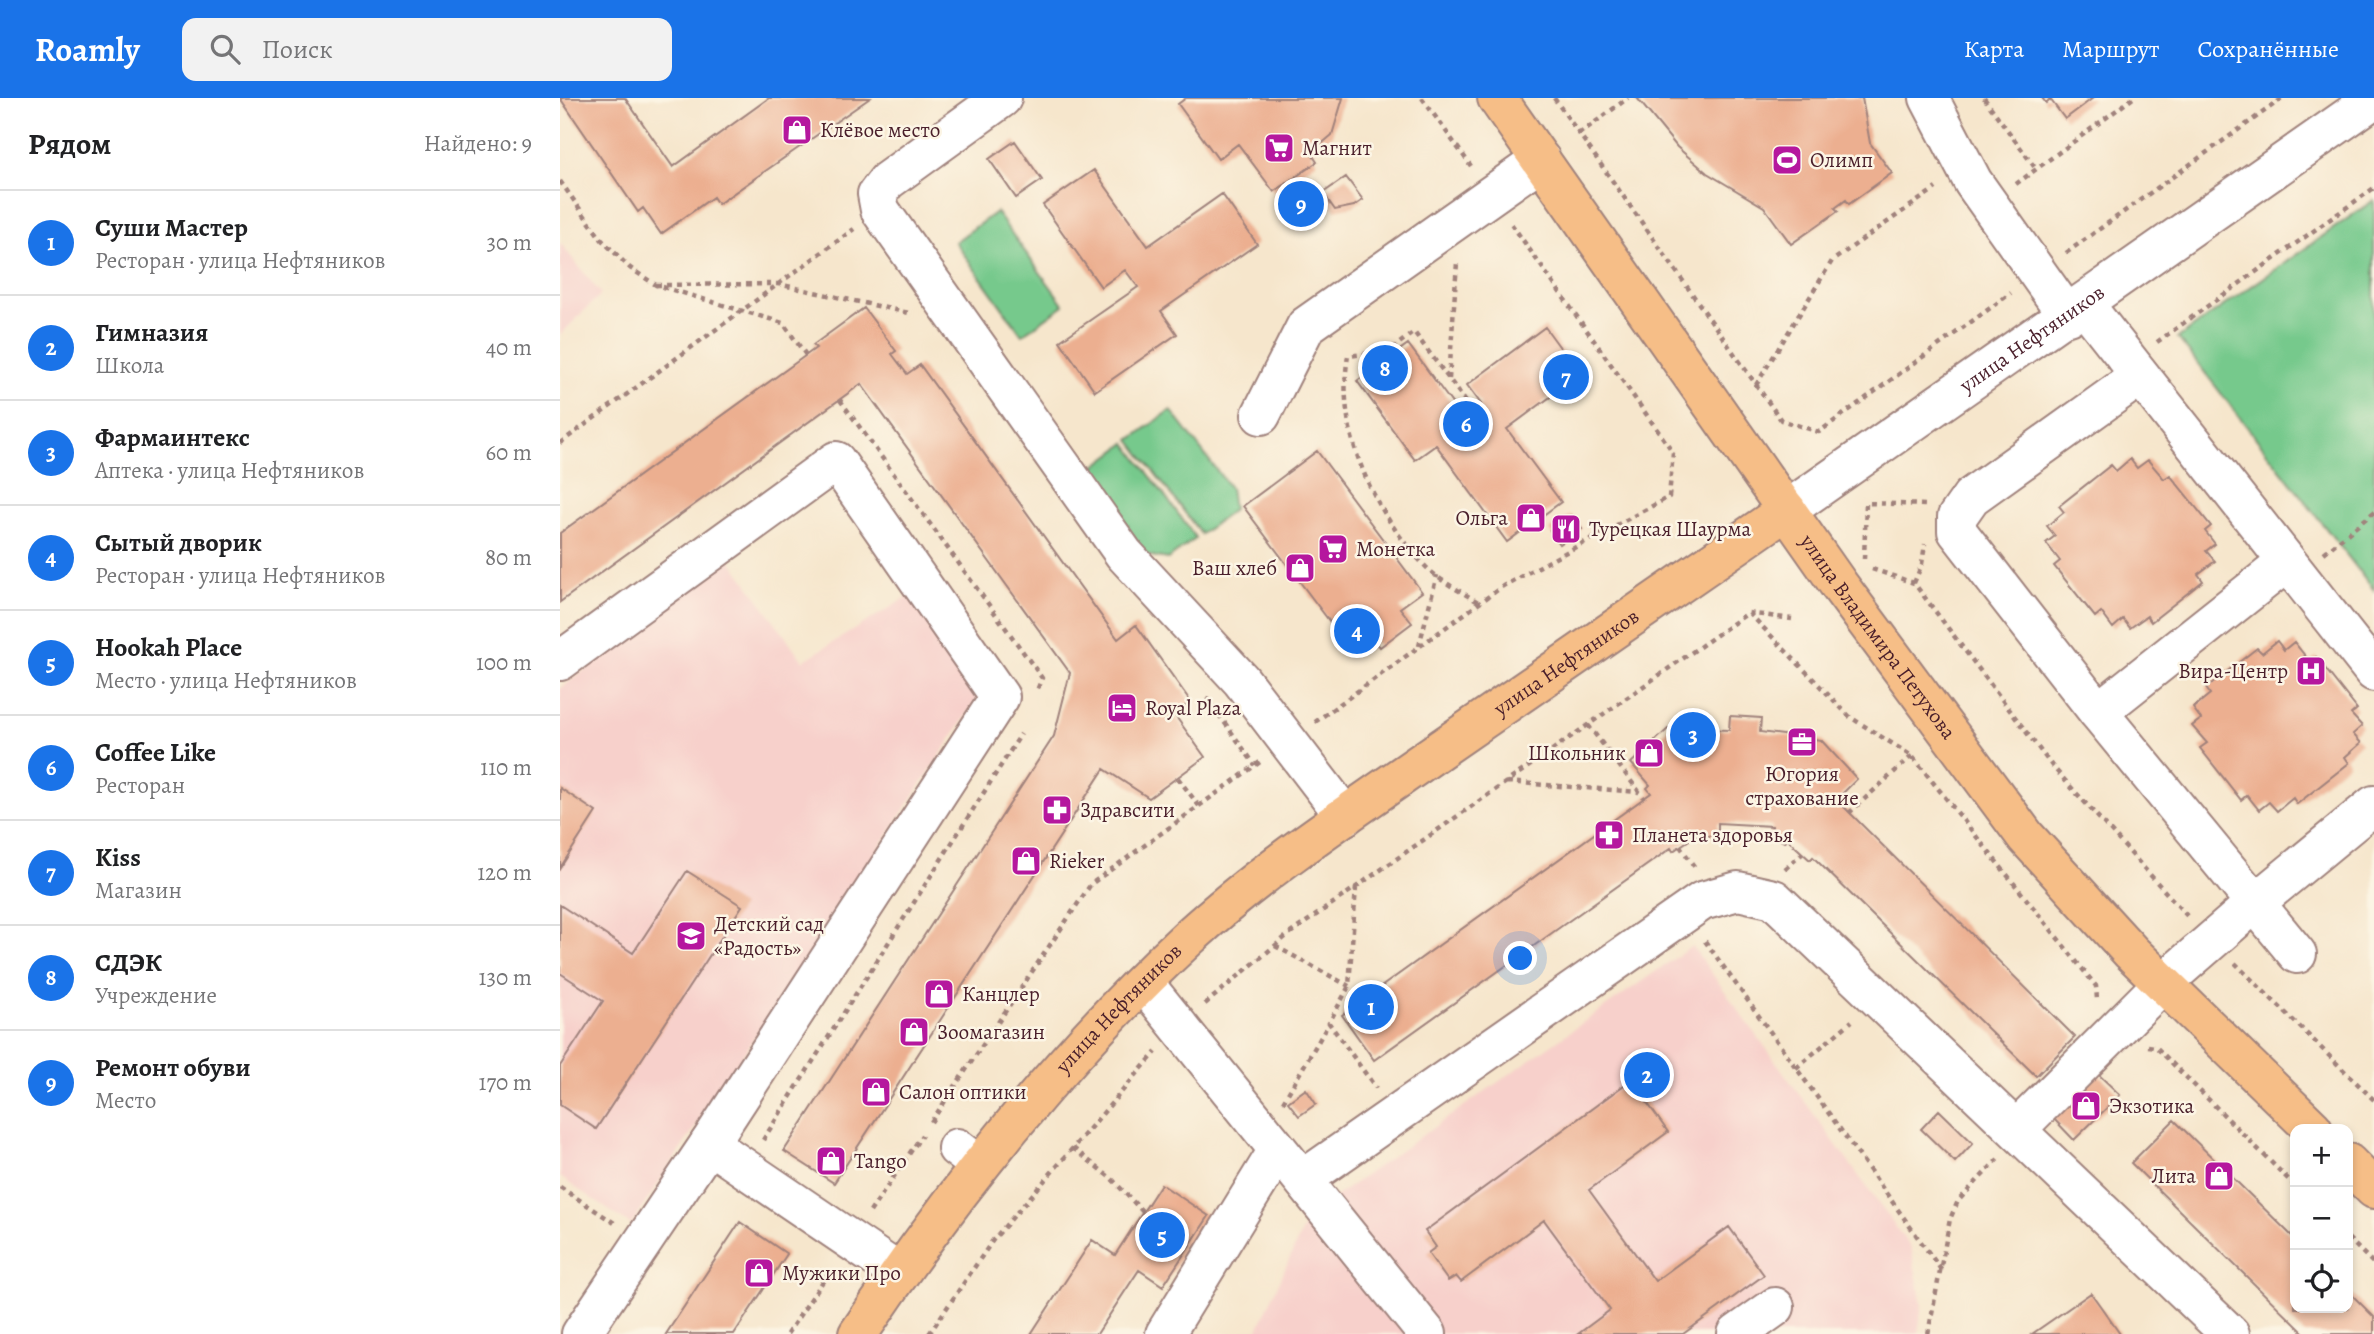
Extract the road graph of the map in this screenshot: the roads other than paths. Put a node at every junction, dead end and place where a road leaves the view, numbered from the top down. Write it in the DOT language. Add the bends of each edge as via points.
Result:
graph roads {
  1 [pos="1002,98"];
  2 [pos="1497,98"];
  3 [pos="1929,98"];
  4 [pos="2374,99"];
  5 [pos="1541,160"];
  6 [pos="2076,310"];
  7 [pos="2140,376"];
  8 [pos="1261,415"];
  9 [pos="1787,510"];
  10 [pos="2291,569"];
  11 [pos="560,661"];
  12 [pos="2374,672"];
  13 [pos="2098,712"];
  14 [pos="2374,805"];
  15 [pos="1345,816"];
  16 [pos="2255,902"];
  17 [pos="2299,941"];
  18 [pos="1143,982"];
  19 [pos="2163,983"];
  20 [pos="2308,1124"];
  21 [pos="2020,1131"];
  22 [pos="1271,1142"];
  23 [pos="709,1144"];
  24 [pos="2353,1168"];
  25 [pos="1305,1178"];
  26 [pos="2374,1189"];
  27 [pos="899,1273"];
  28 [pos="1776,1307"];
  29 [pos="2221,1331"];
  30 [pos="581,1334"];
  31 [pos="858,1334"];
  32 [pos="1165,1334"];
  33 [pos="1427,1334"];
  34 [pos="1738,1334"];
  1 -- 15 [label="street" via="887,181 877,194 880,210 1124,554 1241,680"];
  2 -- 5 [label="main road, улица Владимира Петухова"];
  3 -- 6 [label="street" via="1989,204"];
  4 -- 6 [label="street, улица Нефтяников"];
  5 -- 8 [label="street" via="1306,326"];
  5 -- 9 [label="main road, улица Владимира Петухова"];
  6 -- 7 [label="street"];
  6 -- 9 [label="street, улица Нефтяников"];
  7 -- 10 [label="street"];
  7 -- 13 [label="street" via="1971,497 1957,517 1956,531 1962,542"];
  9 -- 15 [label="main road, улица Нефтяников"];
  9 -- 19 [label="main road, улица Владимира Петухова" via="2017,827"];
  10 -- 12 [label="street"];
  10 -- 13 [label="street"];
  11 -- 23 [label="street" via="836,461 1000,697"];
  13 -- 16 [label="street"];
  14 -- 16 [label="street"];
  15 -- 18 [label="main road, улица Нефтяников" via="1224,907"];
  16 -- 17 [label="street"];
  16 -- 19 [label="street"];
  18 -- 22 [label="street"];
  18 -- 27 [label="main road, улица Нефтяников" via="968,1157"];
  19 -- 20 [label="main road, улица Владимира Петухова"];
  19 -- 21 [label="street" via="2101,1042"];
  21 -- 25 [label="street" via="1774,899 1738,891 1702,901 1686,894"];
  21 -- 29 [label="street"];
  22 -- 25 [label="street"];
  22 -- 32 [label="street"];
  23 -- 27 [label="street"];
  23 -- 30 [label="street"];
  24 -- 26 [label="main road"];
  25 -- 33 [label="street"];
  27 -- 31 [label="main road, улица Нефтяников"];
  28 -- 34 [label="street"];
}
